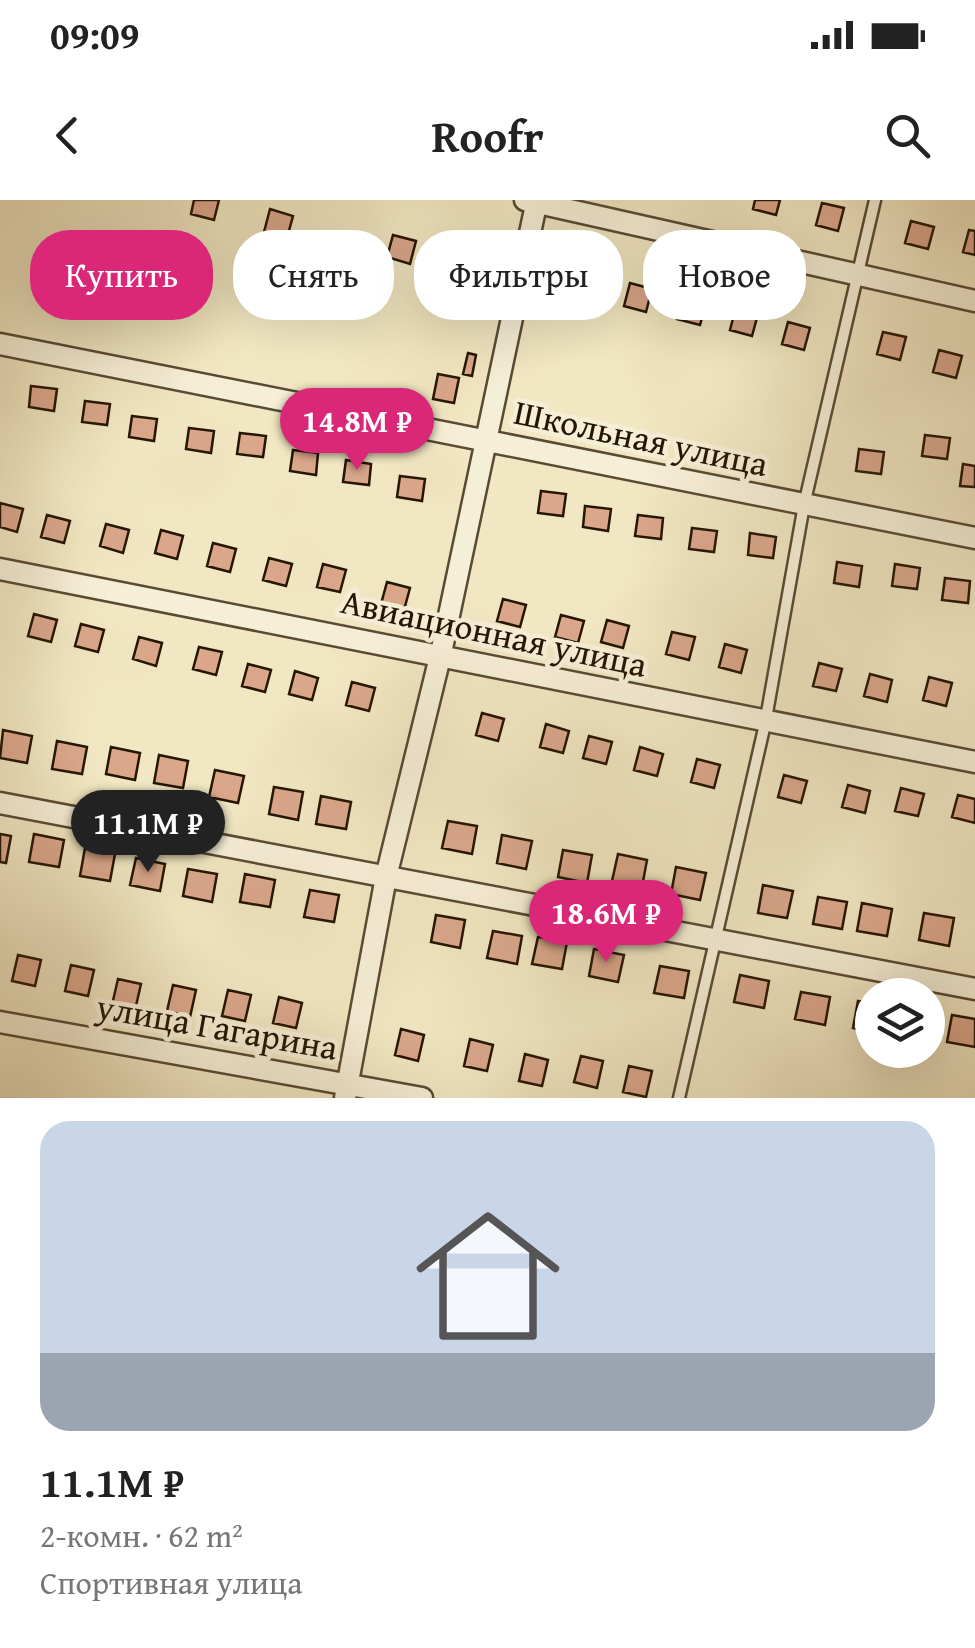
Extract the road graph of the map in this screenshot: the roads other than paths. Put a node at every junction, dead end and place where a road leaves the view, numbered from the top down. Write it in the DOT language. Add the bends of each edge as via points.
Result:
graph roads {
  1 [pos="875,200"];
  2 [pos="532,201"];
  3 [pos="855,274"];
  4 [pos="975,301"];
  5 [pos="0,344"];
  6 [pos="486,438"];
  7 [pos="804,505"];
  8 [pos="975,538"];
  9 [pos="0,569"];
  10 [pos="441,653"];
  11 [pos="765,724"];
  12 [pos="975,762"];
  13 [pos="0,803"];
  14 [pos="386,877"];
  15 [pos="717,941"];
  16 [pos="975,989"];
  17 [pos="0,1022"];
  18 [pos="347,1090"];
  19 [pos="422,1098"];
  20 [pos="679,1098"];
  1 -- 3 [label="lane"];
  2 -- 3 [label="street"];
  2 -- 6 [label="street"];
  3 -- 4 [label="street"];
  3 -- 7 [label="lane"];
  5 -- 6 [label="street, Школьная улица"];
  6 -- 7 [label="street, Школьная улица"];
  6 -- 10 [label="street"];
  7 -- 8 [label="street, Школьная улица"];
  7 -- 11 [label="lane"];
  9 -- 10 [label="street, Авиационная улица"];
  10 -- 11 [label="street, Авиационная улица"];
  10 -- 14 [label="street"];
  11 -- 12 [label="street, Авиационная улица"];
  11 -- 15 [label="lane"];
  13 -- 14 [label="street"];
  14 -- 15 [label="street"];
  14 -- 18 [label="street"];
  15 -- 16 [label="street"];
  15 -- 20 [label="lane"];
  17 -- 18 [label="street, улица Гагарина"];
  18 -- 19 [label="street, улица Гагарина"];
}
